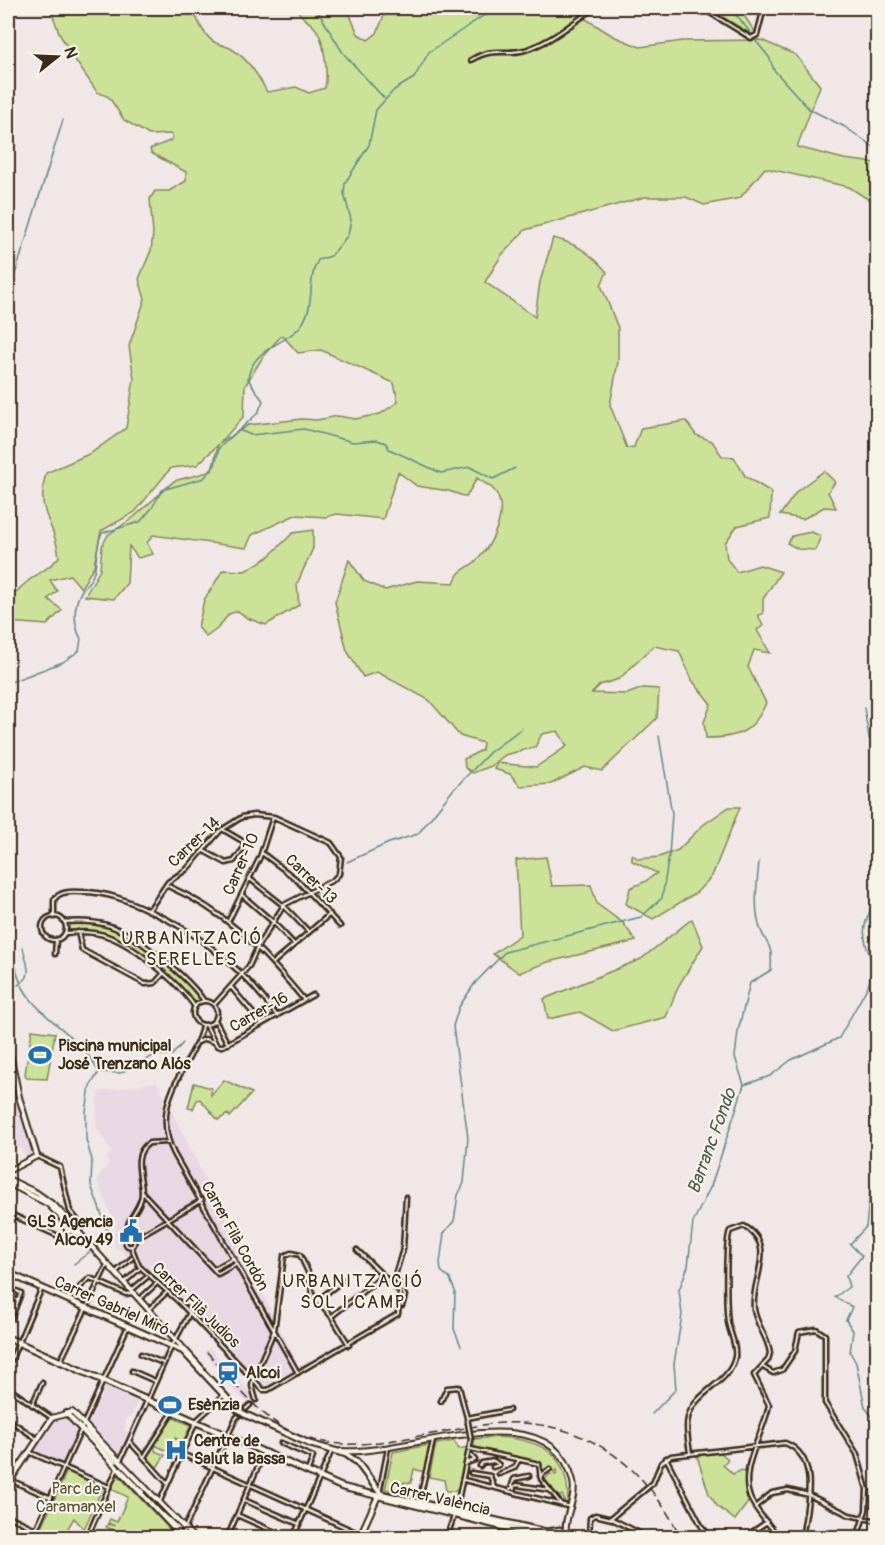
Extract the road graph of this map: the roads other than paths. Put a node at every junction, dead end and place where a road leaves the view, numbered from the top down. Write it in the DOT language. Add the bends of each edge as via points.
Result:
graph roads {
  1 [pos="596,8"];
  2 [pos="702,8"];
  3 [pos="764,8"];
  4 [pos="471,60"];
  5 [pos="273,817"];
  6 [pos="222,829"];
  7 [pos="204,850"];
  8 [pos="262,853"];
  9 [pos="250,879"];
  10 [pos="166,885"];
  11 [pos="309,892"];
  12 [pos="241,895"];
  13 [pos="284,906"];
  14 [pos="149,910"];
  15 [pos="330,914"];
  16 [pos="54,916"];
  17 [pos="229,920"];
  18 [pos="64,922"];
  19 [pos="273,922"];
  20 [pos="340,926"];
  21 [pos="78,932"];
  22 [pos="309,932"];
  23 [pos="65,933"];
  24 [pos="56,940"];
  25 [pos="294,944"];
  26 [pos="258,947"];
  27 [pos="55,954"];
  28 [pos="273,963"];
  29 [pos="163,974"];
  30 [pos="243,975"];
  31 [pos="231,987"];
  32 [pos="313,995"];
  33 [pos="304,1000"];
  34 [pos="204,1001"];
  35 [pos="214,1005"];
  36 [pos="195,1007"];
  37 [pos="277,1016"];
  38 [pos="215,1020"];
  39 [pos="262,1024"];
  40 [pos="204,1025"];
  41 [pos="198,1042"];
  42 [pos="8,1044"];
  43 [pos="217,1044"];
  44 [pos="228,1044"];
  45 [pos="9,1061"];
  46 [pos="168,1142"];
  47 [pos="37,1156"];
  48 [pos="8,1171"];
  49 [pos="8,1181"];
  50 [pos="142,1192"];
  51 [pos="406,1197"];
  52 [pos="202,1200"];
  53 [pos="8,1213"];
  54 [pos="70,1217"];
  55 [pos="169,1220"];
  56 [pos="64,1225"];
  57 [pos="78,1227"];
  58 [pos="71,1231"];
  59 [pos="81,1235"];
  60 [pos="128,1238"];
  61 [pos="134,1239"];
  62 [pos="131,1246"];
  63 [pos="357,1250"];
  64 [pos="132,1258"];
  65 [pos="234,1258"];
  66 [pos="105,1263"];
  67 [pos="237,1264"];
  68 [pos="139,1269"];
  69 [pos="214,1269"];
  70 [pos="117,1271"];
  71 [pos="8,1273"];
  72 [pos="147,1277"];
  73 [pos="381,1277"];
  74 [pos="343,1280"];
  75 [pos="97,1281"];
  76 [pos="126,1281"];
  77 [pos="156,1284"];
  78 [pos="8,1287"];
  79 [pos="42,1288"];
  80 [pos="133,1291"];
  81 [pos="166,1293"];
  82 [pos="141,1298"];
  83 [pos="67,1299"];
  84 [pos="17,1300"];
  85 [pos="317,1301"];
  86 [pos="8,1303"];
  87 [pos="85,1307"];
  88 [pos="150,1308"];
  89 [pos="10,1312"];
  90 [pos="189,1314"];
  91 [pos="398,1314"];
  92 [pos="332,1316"];
  93 [pos="11,1319"];
  94 [pos="128,1326"];
  95 [pos="274,1330"];
  96 [pos="8,1338"];
  97 [pos="176,1338"];
  98 [pos="18,1343"];
  99 [pos="349,1345"];
  100 [pos="172,1346"];
  101 [pos="141,1354"];
  102 [pos="60,1362"];
  103 [pos="163,1363"];
  104 [pos="8,1367"];
  105 [pos="763,1367"];
  106 [pos="132,1371"];
  107 [pos="204,1373"];
  108 [pos="298,1373"];
  109 [pos="253,1377"];
  110 [pos="104,1381"];
  111 [pos="155,1381"];
  112 [pos="42,1383"];
  113 [pos="8,1388"];
  114 [pos="224,1395"];
  115 [pos="256,1400"];
  116 [pos="147,1401"];
  117 [pos="441,1401"];
  118 [pos="32,1405"];
  119 [pos="250,1405"];
  120 [pos="508,1410"];
  121 [pos="173,1412"];
  122 [pos="66,1413"];
  123 [pos="52,1418"];
  124 [pos="467,1418"];
  125 [pos="8,1419"];
  126 [pos="196,1422"];
  127 [pos="85,1423"];
  128 [pos="84,1430"];
  129 [pos="227,1436"];
  130 [pos="38,1440"];
  131 [pos="433,1440"];
  132 [pos="129,1441"];
  133 [pos="281,1443"];
  134 [pos="757,1445"];
  135 [pos="388,1448"];
  136 [pos="471,1449"];
  137 [pos="335,1450"];
  138 [pos="29,1452"];
  139 [pos="264,1453"];
  140 [pos="182,1454"];
  141 [pos="496,1454"];
  142 [pos="690,1454"];
  143 [pos="470,1455"];
  144 [pos="144,1457"];
  145 [pos="666,1458"];
  146 [pos="519,1460"];
  147 [pos="494,1461"];
  148 [pos="118,1462"];
  149 [pos="467,1463"];
  150 [pos="482,1464"];
  151 [pos="493,1467"];
  152 [pos="64,1468"];
  153 [pos="118,1468"];
  154 [pos="213,1468"];
  155 [pos="550,1468"];
  156 [pos="307,1472"];
  157 [pos="471,1473"];
  158 [pos="499,1474"];
  159 [pos="528,1476"];
  160 [pos="540,1476"];
  161 [pos="320,1478"];
  162 [pos="464,1479"];
  163 [pos="9,1482"];
  164 [pos="371,1483"];
  165 [pos="250,1484"];
  166 [pos="168,1485"];
  167 [pos="108,1487"];
  168 [pos="494,1487"];
  169 [pos="514,1490"];
  170 [pos="361,1492"];
  171 [pos="551,1492"];
  172 [pos="378,1495"];
  173 [pos="810,1495"];
  174 [pos="51,1498"];
  175 [pos="244,1500"];
  176 [pos="551,1500"];
  177 [pos="419,1502"];
  178 [pos="158,1503"];
  179 [pos="561,1504"];
  180 [pos="571,1507"];
  181 [pos="755,1507"];
  182 [pos="306,1510"];
  183 [pos="455,1513"];
  184 [pos="237,1515"];
  185 [pos="8,1516"];
  186 [pos="864,1518"];
  187 [pos="611,1519"];
  188 [pos="878,1521"];
  189 [pos="767,1522"];
  190 [pos="299,1524"];
  191 [pos="36,1529"];
  192 [pos="182,1529"];
  193 [pos="553,1532"];
  194 [pos="360,1536"];
  195 [pos="566,1536"];
  196 [pos="184,1537"];
  197 [pos="446,1537"];
  198 [pos="647,1537"];
  199 [pos="32,1538"];
  200 [pos="55,1538"];
  201 [pos="87,1538"];
  202 [pos="194,1538"];
  203 [pos="227,1538"];
  204 [pos="288,1538"];
  205 [pos="293,1538"];
  206 [pos="376,1538"];
  207 [pos="549,1538"];
  208 [pos="589,1538"];
  209 [pos="712,1538"];
  210 [pos="742,1538"];
  211 [pos="780,1538"];
  212 [pos="802,1538"];
  213 [pos="857,1538"];
  1 -- 4 [label="street" via="566,31 529,48 485,52"];
  2 -- 3 [label="street" via="752,38 757,34"];
  5 -- 6 [label="street, Carrer-14" via="246,816"];
  5 -- 8 [label="street, Carrer-10"];
  5 -- 11 [label="street, Carrer-14" via="331,843 340,854 341,870 336,878"];
  6 -- 7 [label="street, Carrer-14"];
  6 -- 7 [label="street" via="244,842 234,861 228,863"];
  7 -- 10 [label="street, Carrer-14"];
  8 -- 9 [label="street, Carrer-10"];
  8 -- 11 [label="street, Carrer-13"];
  9 -- 12 [label="street, Carrer-10"];
  9 -- 13 [label="street"];
  10 -- 14 [label="street, Carrer-14"];
  10 -- 17 [label="street"];
  11 -- 13 [label="street, Carrer-14"];
  11 -- 15 [label="street, Carrer-13"];
  12 -- 17 [label="street, Carrer-10"];
  12 -- 19 [label="street"];
  13 -- 19 [label="street, Carrer-14"];
  13 -- 22 [label="street"];
  14 -- 16 [label="street" via="110,895 66,893 54,900"];
  14 -- 30 [label="street" via="198,936"];
  15 -- 20 [label="street, Carrer-13"];
  15 -- 22 [label="street"];
  16 -- 18 [label="street"];
  16 -- 24 [label="street" via="42,928 46,937"];
  17 -- 26 [label="street"];
  18 -- 23 [label="street"];
  18 -- 34 [label="street" via="94,922 127,934 181,976"];
  19 -- 25 [label="street"];
  19 -- 26 [label="street, Carrer-14"];
  21 -- 23 [label="street"];
  21 -- 29 [label="street" via="99,933 117,940"];
  21 -- 29 [label="street" via="79,946 84,951 144,984 155,983"];
  22 -- 25 [label="street"];
  23 -- 24 [label="street"];
  24 -- 27 [label="street"];
  25 -- 28 [label="street"];
  26 -- 28 [label="street"];
  26 -- 30 [label="street, Carrer-14"];
  28 -- 33 [label="street"];
  29 -- 36 [label="street"];
  30 -- 31 [label="street, Carrer-14"];
  30 -- 37 [label="street"];
  31 -- 35 [label="street, Carrer-14"];
  31 -- 39 [label="street"];
  32 -- 33 [label="street, Carrer-16"];
  33 -- 37 [label="street, Carrer-16"];
  34 -- 35 [label="street"];
  34 -- 36 [label="street"];
  35 -- 38 [label="street"];
  36 -- 40 [label="street" via="194,1018"];
  37 -- 39 [label="street, Carrer-16"];
  38 -- 40 [label="street"];
  38 -- 44 [label="street"];
  39 -- 44 [label="street, Carrer-16"];
  40 -- 41 [label="street"];
  40 -- 43 [label="street"];
  41 -- 43 [label="street, Carrer-16" via="205,1039"];
  41 -- 46 [label="street" via="166,1104"];
  42 -- 45 [label="street"];
  43 -- 44 [label="street, Carrer-16"];
  45 -- 47 [label="street"];
  46 -- 50 [label="street" via="151,1142 142,1150 138,1166"];
  46 -- 52 [label="street, Carrer Filà Cordón"];
  47 -- 48 [label="street"];
  47 -- 54 [label="street" via="60,1167"];
  49 -- 54 [label="street" via="41,1195"];
  49 -- 56 [label="street" via="48,1204 62,1217"];
  50 -- 55 [label="street"];
  50 -- 60 [label="street" via="128,1223"];
  51 -- 91 [label="street" via="403,1249 394,1275 405,1296"];
  52 -- 55 [label="street"];
  52 -- 65 [label="street, Carrer Filà Cordón"];
  53 -- 59 [label="street" via="67,1240"];
  54 -- 56 [label="street"];
  54 -- 57 [label="street"];
  54 -- 57 [label="street"];
  55 -- 61 [label="street"];
  55 -- 69 [label="street"];
  56 -- 58 [label="street"];
  57 -- 58 [label="street"];
  57 -- 59 [label="street"];
  58 -- 59 [label="street"];
  59 -- 66 [label="street"];
  60 -- 61 [label="street"];
  60 -- 62 [label="street, Carrer Filà Judios" via="127,1244"];
  61 -- 62 [label="street"];
  62 -- 90 [label="street, Carrer Filà Judios" via="139,1266"];
  63 -- 73 [label="street"];
  64 -- 70 [label="street"];
  65 -- 67 [label="street, Carrer Filà Cordón"];
  65 -- 69 [label="street"];
  66 -- 75 [label="street"];
  66 -- 80 [label="street"];
  67 -- 69 [label="street" via="217,1273"];
  67 -- 95 [label="street, Carrer Filà Cordón"];
  68 -- 76 [label="street"];
  71 -- 79 [label="main road, Carrer Gabriel Miró"];
  72 -- 80 [label="street"];
  73 -- 91 [label="street" via="400,1292"];
  73 -- 92 [label="street"];
  74 -- 85 [label="street"];
  75 -- 80 [label="street" via="126,1294"];
  75 -- 83 [label="street" via="90,1278"];
  75 -- 87 [label="street"];
  77 -- 82 [label="street"];
  78 -- 84 [label="street" via="20,1291"];
  79 -- 83 [label="main road, Carrer Gabriel Miró"];
  79 -- 98 [label="street"];
  80 -- 97 [label="street"];
  81 -- 88 [label="street"];
  83 -- 87 [label="main road, Carrer Gabriel Miró"];
  84 -- 86 [label="street"];
  84 -- 89 [label="street"];
  85 -- 92 [label="street"];
  85 -- 95 [label="street" via="300,1255 284,1256"];
  87 -- 94 [label="main road, Carrer Gabriel Miró"];
  87 -- 102 [label="street"];
  89 -- 93 [label="street"];
  90 -- 97 [label="street"];
  90 -- 109 [label="street, Carrer Filà Judios"];
  91 -- 99 [label="street"];
  92 -- 99 [label="street"];
  94 -- 100 [label="main road, Carrer Gabriel Miró"];
  94 -- 110 [label="street"];
  95 -- 108 [label="street, Carrer Filà Cordón"];
  95 -- 109 [label="street"];
  96 -- 98 [label="main road, Carrer València"];
  97 -- 100 [label="street"];
  97 -- 107 [label="street"];
  98 -- 102 [label="main road, Carrer València"];
  98 -- 104 [label="street"];
  99 -- 108 [label="street"];
  100 -- 103 [label="street"];
  100 -- 107 [label="main road, Carrer Gabriel Miró" via="184,1352"];
  101 -- 103 [label="street"];
  102 -- 110 [label="main road, Carrer València"];
  103 -- 111 [label="street"];
  105 -- 134 [label="street" via="755,1377 768,1407"];
  105 -- 142 [label="street" via="770,1358 770,1350 753,1306 763,1256 755,1236 740,1225 730,1231 727,1242 726,1310 735,1358 728,1371 691,1409 687,1421"];
  105 -- 186 [label="street" via="773,1372 783,1370 795,1351 800,1332 820,1329 826,1339 825,1403 863,1469 867,1489"];
  106 -- 111 [label="street"];
  107 -- 114 [label="main road, Carrer Gabriel Miró"];
  108 -- 109 [label="street, Carrer Filà Judios" via="268,1390 263,1390"];
  109 -- 115 [label="street"];
  110 -- 116 [label="main road, Carrer València"];
  110 -- 127 [label="street"];
  111 -- 116 [label="street"];
  112 -- 118 [label="street"];
  113 -- 118 [label="street"];
  114 -- 126 [label="street"];
  114 -- 137 [label="main road, Carrer Gabriel Miró, bridge" via="238,1410 279,1431"];
  116 -- 121 [label="main road, Carrer València"];
  116 -- 132 [label="street"];
  117 -- 124 [label="street" via="447,1388 459,1387"];
  118 -- 123 [label="street"];
  119 -- 129 [label="street" via="236,1418"];
  120 -- 124 [label="street"];
  121 -- 126 [label="main road, Carrer València"];
  121 -- 144 [label="street"];
  122 -- 123 [label="street"];
  122 -- 127 [label="street" via="74,1413"];
  122 -- 128 [label="street"];
  123 -- 130 [label="street"];
  124 -- 136 [label="street, bridge"];
  125 -- 130 [label="street"];
  126 -- 129 [label="main road, Carrer València"];
  126 -- 140 [label="street"];
  127 -- 128 [label="street"];
  127 -- 148 [label="street"];
  128 -- 148 [label="street"];
  128 -- 152 [label="street"];
  128 -- 153 [label="street"];
  129 -- 139 [label="main road, Carrer València"];
  129 -- 154 [label="street"];
  130 -- 138 [label="street"];
  131 -- 135 [label="street"];
  131 -- 177 [label="street"];
  131 -- 180 [label="street" via="492,1432 537,1438 558,1451 566,1463 574,1486"];
  132 -- 144 [label="street"];
  132 -- 148 [label="street"];
  133 -- 156 [label="street" via="313,1457"];
  134 -- 142 [label="street"];
  134 -- 173 [label="street" via="785,1443 794,1448 809,1476"];
  134 -- 181 [label="street" via="747,1482"];
  135 -- 137 [label="street"];
  135 -- 172 [label="street"];
  136 -- 141 [label="street"];
  136 -- 143 [label="street"];
  137 -- 161 [label="street"];
  137 -- 164 [label="main road" via="357,1462"];
  138 -- 152 [label="street"];
  138 -- 163 [label="street"];
  139 -- 156 [label="main road, Carrer València"];
  139 -- 165 [label="street"];
  140 -- 154 [label="street"];
  140 -- 166 [label="street"];
  141 -- 146 [label="street"];
  141 -- 147 [label="street"];
  142 -- 145 [label="street"];
  143 -- 149 [label="street"];
  143 -- 149 [label="street" via="476,1460"];
  144 -- 166 [label="street"];
  145 -- 187 [label="street, bridge" via="653,1483"];
  145 -- 209 [label="street" via="702,1527"];
  146 -- 158 [label="street" via="514,1468"];
  146 -- 160 [label="street" via="538,1464"];
  147 -- 150 [label="street"];
  147 -- 151 [label="street"];
  148 -- 153 [label="street"];
  148 -- 178 [label="street"];
  149 -- 162 [label="street"];
  152 -- 167 [label="street"];
  152 -- 174 [label="street"];
  153 -- 167 [label="street"];
  153 -- 192 [label="street"];
  153 -- 196 [label="street"];
  154 -- 165 [label="street"];
  154 -- 192 [label="street"];
  155 -- 160 [label="street"];
  156 -- 161 [label="main road, Carrer València"];
  157 -- 168 [label="street" via="490,1476"];
  159 -- 169 [label="street" via="514,1479"];
  160 -- 171 [label="street"];
  161 -- 170 [label="main road, Carrer València"];
  161 -- 182 [label="street"];
  162 -- 168 [label="street"];
  162 -- 183 [label="street"];
  163 -- 174 [label="street"];
  164 -- 170 [label="main road, Carrer València"];
  164 -- 172 [label="main road"];
  165 -- 175 [label="street"];
  165 -- 182 [label="street"];
  166 -- 178 [label="street"];
  167 -- 201 [label="street"];
  168 -- 169 [label="street"];
  169 -- 171 [label="street" via="517,1485"];
  169 -- 176 [label="street"];
  170 -- 172 [label="main road, Carrer València"];
  171 -- 176 [label="street"];
  171 -- 179 [label="street"];
  172 -- 177 [label="main road, Carrer València"];
  172 -- 183 [label="main road, Carrer València"];
  172 -- 194 [label="street"];
  173 -- 181 [label="street" via="780,1490"];
  173 -- 186 [label="street" via="849,1515"];
  173 -- 212 [label="street"];
  174 -- 191 [label="street"];
  175 -- 184 [label="street"];
  175 -- 190 [label="street"];
  176 -- 179 [label="street"];
  177 -- 183 [label="main road, Carrer València"];
  178 -- 192 [label="street"];
  179 -- 180 [label="street"];
  180 -- 195 [label="street" via="565,1523"];
  181 -- 189 [label="street"];
  182 -- 190 [label="street"];
  182 -- 194 [label="street"];
  183 -- 193 [label="main road, Carrer València"];
  183 -- 197 [label="street"];
  183 -- 207 [label="main road, Carrer València"];
  184 -- 203 [label="street"];
  184 -- 204 [label="street"];
  185 -- 191 [label="street"];
  186 -- 188 [label="street"];
  186 -- 213 [label="street"];
  187 -- 198 [label="street"];
  187 -- 208 [label="street" via="591,1517"];
  189 -- 210 [label="street"];
  189 -- 211 [label="street"];
  190 -- 205 [label="street"];
  191 -- 199 [label="street"];
  191 -- 200 [label="street"];
  192 -- 196 [label="street"];
  192 -- 202 [label="street"];
  193 -- 195 [label="main road, Carrer València" via="560,1530"];
  193 -- 207 [label="main road"];
  194 -- 206 [label="street"];
}
